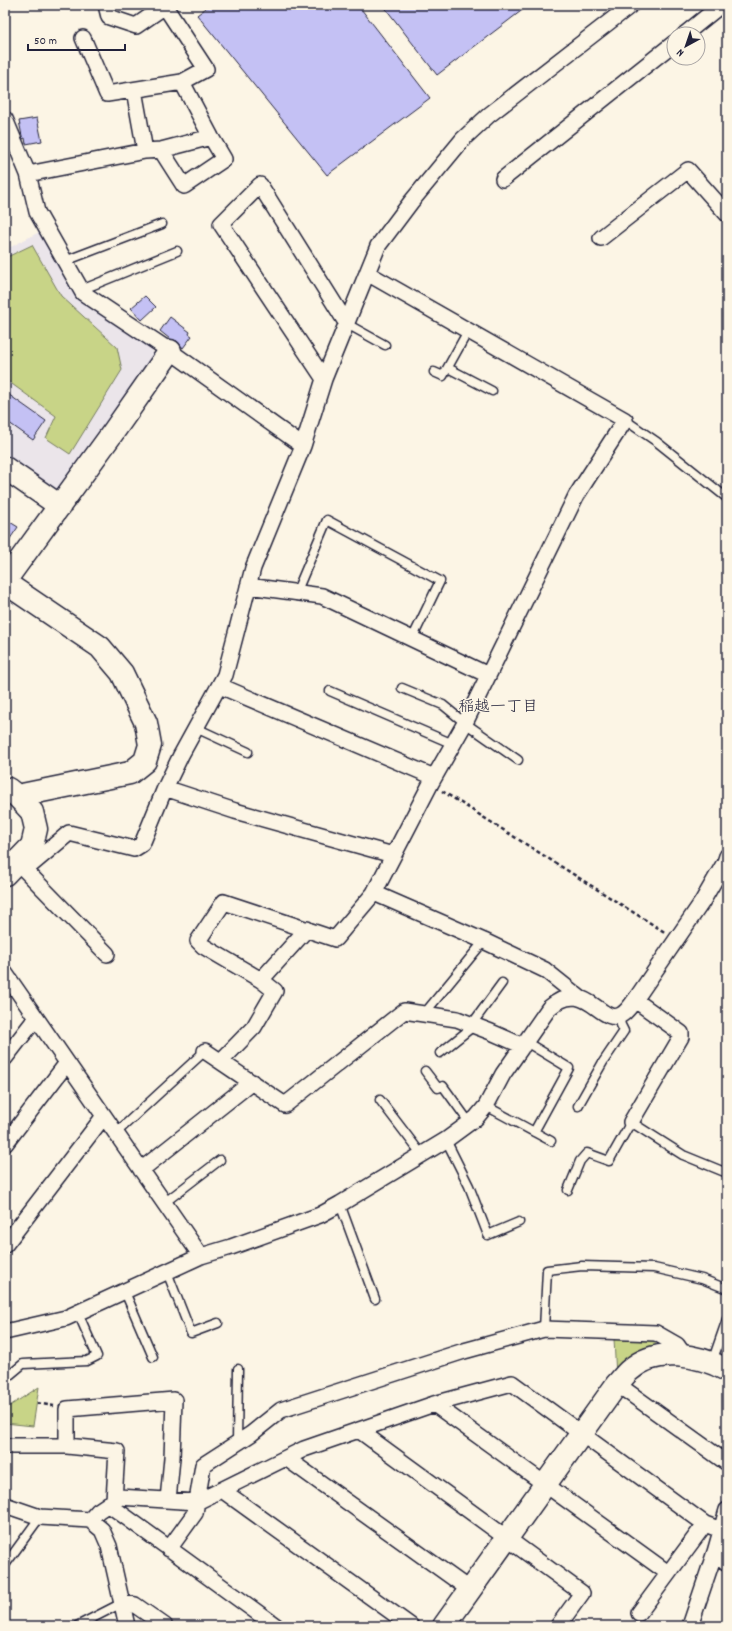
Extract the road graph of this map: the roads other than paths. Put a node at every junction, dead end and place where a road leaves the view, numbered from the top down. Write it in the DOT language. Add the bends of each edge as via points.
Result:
graph roads {
  1 [pos="106,5"];
  2 [pos="165,5"];
  3 [pos="631,5"];
  4 [pos="721,5"];
  5 [pos="695,26"];
  6 [pos="83,38"];
  7 [pos="666,49"];
  8 [pos="182,82"];
  9 [pos="134,90"];
  10 [pos="5,119"];
  11 [pos="211,137"];
  12 [pos="161,150"];
  13 [pos="145,151"];
  14 [pos="28,174"];
  15 [pos="503,179"];
  16 [pos="727,214"];
  17 [pos="162,224"];
  18 [pos="601,238"];
  19 [pos="177,251"];
  20 [pos="65,261"];
  21 [pos="367,273"];
  22 [pos="81,290"];
  23 [pos="347,324"];
  24 [pos="468,331"];
  25 [pos="385,345"];
  26 [pos="170,351"];
  27 [pos="448,368"];
  28 [pos="434,372"];
  29 [pos="324,379"];
  30 [pos="492,391"];
  31 [pos="625,420"];
  32 [pos="303,446"];
  33 [pos="5,468"];
  34 [pos="727,498"];
  35 [pos="60,506"];
  36 [pos="248,586"];
  37 [pos="296,593"];
  38 [pos="412,639"];
  39 [pos="488,675"];
  40 [pos="220,686"];
  41 [pos="402,688"];
  42 [pos="330,691"];
  43 [pos="465,723"];
  44 [pos="196,728"];
  45 [pos="453,744"];
  46 [pos="248,752"];
  47 [pos="518,760"];
  48 [pos="432,780"];
  49 [pos="165,788"];
  50 [pos="11,792"];
  51 [pos="393,855"];
  52 [pos="727,856"];
  53 [pos="16,869"];
  54 [pos="374,893"];
  55 [pos="307,929"];
  56 [pos="484,941"];
  57 [pos="107,954"];
  58 [pos="261,980"];
  59 [pos="7,982"];
  60 [pos="502,983"];
  61 [pos="580,998"];
  62 [pos="635,1000"];
  63 [pos="424,1014"];
  64 [pos="619,1016"];
  65 [pos="36,1018"];
  66 [pos="473,1025"];
  67 [pos="524,1044"];
  68 [pos="205,1051"];
  69 [pos="440,1052"];
  70 [pos="5,1058"];
  71 [pos="221,1061"];
  72 [pos="67,1062"];
  73 [pos="425,1071"];
  74 [pos="252,1082"];
  75 [pos="380,1100"];
  76 [pos="486,1106"];
  77 [pos="578,1106"];
  78 [pos="104,1116"];
  79 [pos="469,1122"];
  80 [pos="631,1122"];
  81 [pos="534,1132"];
  82 [pos="116,1133"];
  83 [pos="446,1140"];
  84 [pos="551,1141"];
  85 [pos="5,1144"];
  86 [pos="422,1155"];
  87 [pos="220,1160"];
  88 [pos="141,1170"];
  89 [pos="727,1173"];
  90 [pos="568,1190"];
  91 [pos="164,1203"];
  92 [pos="340,1204"];
  93 [pos="519,1222"];
  94 [pos="5,1245"];
  95 [pos="201,1256"];
  96 [pos="167,1272"];
  97 [pos="727,1288"];
  98 [pos="125,1292"];
  99 [pos="374,1300"];
  100 [pos="78,1313"];
  101 [pos="727,1320"];
  102 [pos="218,1323"];
  103 [pos="544,1329"];
  104 [pos="5,1332"];
  105 [pos="684,1355"];
  106 [pos="153,1357"];
  107 [pos="720,1366"];
  108 [pos="238,1369"];
  109 [pos="5,1379"];
  110 [pos="617,1384"];
  111 [pos="434,1404"];
  112 [pos="360,1430"];
  113 [pos="582,1434"];
  114 [pos="237,1442"];
  115 [pos="5,1446"];
  116 [pos="67,1446"];
  117 [pos="286,1458"];
  118 [pos="727,1463"];
  119 [pos="545,1485"];
  120 [pos="222,1490"];
  121 [pos="168,1500"];
  122 [pos="111,1502"];
  123 [pos="197,1502"];
  124 [pos="5,1505"];
  125 [pos="727,1510"];
  126 [pos="40,1516"];
  127 [pos="90,1520"];
  128 [pos="705,1524"];
  129 [pos="721,1530"];
  130 [pos="508,1537"];
  131 [pos="169,1549"];
  132 [pos="715,1552"];
  133 [pos="727,1563"];
  134 [pos="5,1566"];
  135 [pos="668,1573"];
  136 [pos="470,1590"];
  137 [pos="122,1603"];
  138 [pos="639,1613"];
  139 [pos="77,1626"];
  140 [pos="127,1626"];
  141 [pos="165,1626"];
  142 [pos="276,1626"];
  143 [pos="411,1626"];
  144 [pos="444,1626"];
  145 [pos="558,1626"];
  146 [pos="690,1626"];
  1 -- 2 [label="street" via="109,17 136,26"];
  2 -- 8 [label="street" via="206,69"];
  3 -- 21 [label="street" via="489,115 464,139 378,246"];
  4 -- 5 [label="street"];
  6 -- 9 [label="street" via="108,94"];
  7 -- 15 [label="street"];
  8 -- 9 [label="street"];
  8 -- 11 [label="street"];
  9 -- 13 [label="street"];
  10 -- 14 [label="street"];
  11 -- 12 [label="street"];
  11 -- 12 [label="street" via="224,159 184,186"];
  12 -- 13 [label="street"];
  13 -- 14 [label="street"];
  14 -- 20 [label="street" via="38,212"];
  16 -- 18 [label="street" via="688,170"];
  17 -- 20 [label="lane"];
  19 -- 22 [label="lane"];
  20 -- 22 [label="street"];
  21 -- 23 [label="street"];
  21 -- 24 [label="street"];
  22 -- 26 [label="street" via="83,294"];
  23 -- 25 [label="lane"];
  23 -- 29 [label="street"];
  23 -- 29 [label="street" via="260,185 221,224"];
  24 -- 27 [label="lane"];
  24 -- 31 [label="street"];
  26 -- 32 [label="street"];
  26 -- 35 [label="street"];
  27 -- 28 [label="lane" via="443,376"];
  27 -- 30 [label="lane"];
  29 -- 32 [label="street"];
  31 -- 34 [label="lane"];
  31 -- 39 [label="street" via="576,496"];
  32 -- 36 [label="street"];
  33 -- 35 [label="street"];
  35 -- 50 [label="street" via="6,578 10,586 100,647 122,673 146,723 150,745 145,761 130,773"];
  36 -- 37 [label="street"];
  36 -- 40 [label="street"];
  37 -- 38 [label="street" via="322,596"];
  37 -- 38 [label="lane" via="327,520 440,581"];
  38 -- 39 [label="street"];
  39 -- 43 [label="street"];
  40 -- 44 [label="street"];
  40 -- 48 [label="street"];
  41 -- 43 [label="lane" via="443,705"];
  42 -- 45 [label="lane"];
  43 -- 45 [label="street"];
  43 -- 47 [label="lane"];
  44 -- 46 [label="lane"];
  44 -- 49 [label="street"];
  45 -- 48 [label="street"];
  48 -- 51 [label="street"];
  49 -- 51 [label="street" via="235,811"];
  49 -- 53 [label="street" via="142,844 134,849 69,833"];
  50 -- 53 [label="street" via="32,812 36,829 32,846"];
  51 -- 54 [label="street"];
  52 -- 62 [label="street" via="715,882"];
  53 -- 57 [label="street"];
  54 -- 55 [label="street" via="336,939"];
  54 -- 56 [label="street"];
  55 -- 58 [label="street"];
  55 -- 58 [label="street" via="224,902 198,941"];
  56 -- 61 [label="street" via="545,970"];
  56 -- 63 [label="lane"];
  58 -- 71 [label="street" via="275,991 254,1027"];
  59 -- 65 [label="street"];
  60 -- 66 [label="lane"];
  61 -- 64 [label="street" via="611,1016"];
  61 -- 67 [label="street" via="570,996 557,1001 549,1008"];
  62 -- 64 [label="street"];
  62 -- 80 [label="street" via="681,1033 681,1037"];
  63 -- 66 [label="street" via="457,1019"];
  63 -- 74 [label="street" via="404,1011 285,1105"];
  64 -- 77 [label="lane" via="624,1031"];
  65 -- 70 [label="street"];
  65 -- 72 [label="street"];
  66 -- 67 [label="street"];
  66 -- 69 [label="lane"];
  67 -- 76 [label="street" via="503,1074"];
  67 -- 81 [label="lane" via="569,1068"];
  68 -- 71 [label="street"];
  68 -- 82 [label="lane"];
  71 -- 74 [label="street"];
  72 -- 78 [label="street"];
  72 -- 85 [label="street"];
  73 -- 79 [label="lane" via="438,1088 443,1086"];
  74 -- 88 [label="street"];
  75 -- 86 [label="lane"];
  76 -- 79 [label="street"];
  76 -- 81 [label="lane"];
  78 -- 82 [label="street"];
  78 -- 94 [label="street"];
  79 -- 83 [label="street"];
  80 -- 89 [label="lane" via="683,1155"];
  80 -- 90 [label="lane" via="609,1160 587,1153 580,1161"];
  81 -- 84 [label="lane"];
  82 -- 88 [label="street"];
  83 -- 86 [label="street"];
  83 -- 93 [label="lane" via="469,1186 488,1235"];
  86 -- 92 [label="street"];
  87 -- 91 [label="lane"];
  88 -- 91 [label="street"];
  91 -- 95 [label="street"];
  92 -- 95 [label="street" via="320,1215"];
  92 -- 99 [label="lane"];
  95 -- 96 [label="street"];
  96 -- 98 [label="street"];
  96 -- 102 [label="lane" via="191,1333"];
  97 -- 103 [label="lane" via="702,1279 654,1268 582,1266 547,1270"];
  98 -- 100 [label="street"];
  98 -- 106 [label="lane"];
  100 -- 104 [label="street" via="53,1322"];
  100 -- 109 [label="lane" via="97,1356 87,1361 23,1364"];
  101 -- 107 [label="lane"];
  103 -- 105 [label="street" via="656,1333 677,1344"];
  103 -- 114 [label="street" via="464,1351 281,1410"];
  105 -- 107 [label="street"];
  105 -- 110 [label="street" via="657,1357 643,1362 630,1370"];
  108 -- 114 [label="lane"];
  110 -- 113 [label="street"];
  110 -- 118 [label="street"];
  111 -- 112 [label="street"];
  111 -- 113 [label="street" via="512,1383"];
  111 -- 119 [label="street"];
  112 -- 117 [label="street" via="304,1449"];
  112 -- 130 [label="street"];
  113 -- 119 [label="street"];
  113 -- 128 [label="street"];
  114 -- 123 [label="street" via="203,1465"];
  115 -- 116 [label="street"];
  116 -- 121 [label="street" via="66,1409 174,1400"];
  116 -- 122 [label="street" via="117,1451"];
  117 -- 120 [label="street"];
  117 -- 136 [label="street"];
  119 -- 130 [label="street"];
  119 -- 135 [label="street"];
  120 -- 123 [label="street"];
  120 -- 143 [label="street"];
  121 -- 122 [label="street" via="119,1497"];
  121 -- 123 [label="street"];
  122 -- 127 [label="street"];
  122 -- 131 [label="street"];
  123 -- 131 [label="street" via="195,1514"];
  124 -- 126 [label="street"];
  125 -- 129 [label="street"];
  126 -- 127 [label="street"];
  126 -- 134 [label="lane"];
  127 -- 137 [label="street" via="102,1530 109,1546"];
  128 -- 129 [label="street"];
  128 -- 135 [label="street"];
  129 -- 132 [label="street"];
  130 -- 136 [label="street"];
  130 -- 145 [label="street" via="582,1593"];
  131 -- 142 [label="street"];
  132 -- 133 [label="street"];
  132 -- 146 [label="street"];
  135 -- 138 [label="street"];
  136 -- 144 [label="street"];
  137 -- 139 [label="lane"];
  137 -- 140 [label="street"];
  137 -- 141 [label="street" via="135,1605"];
}
